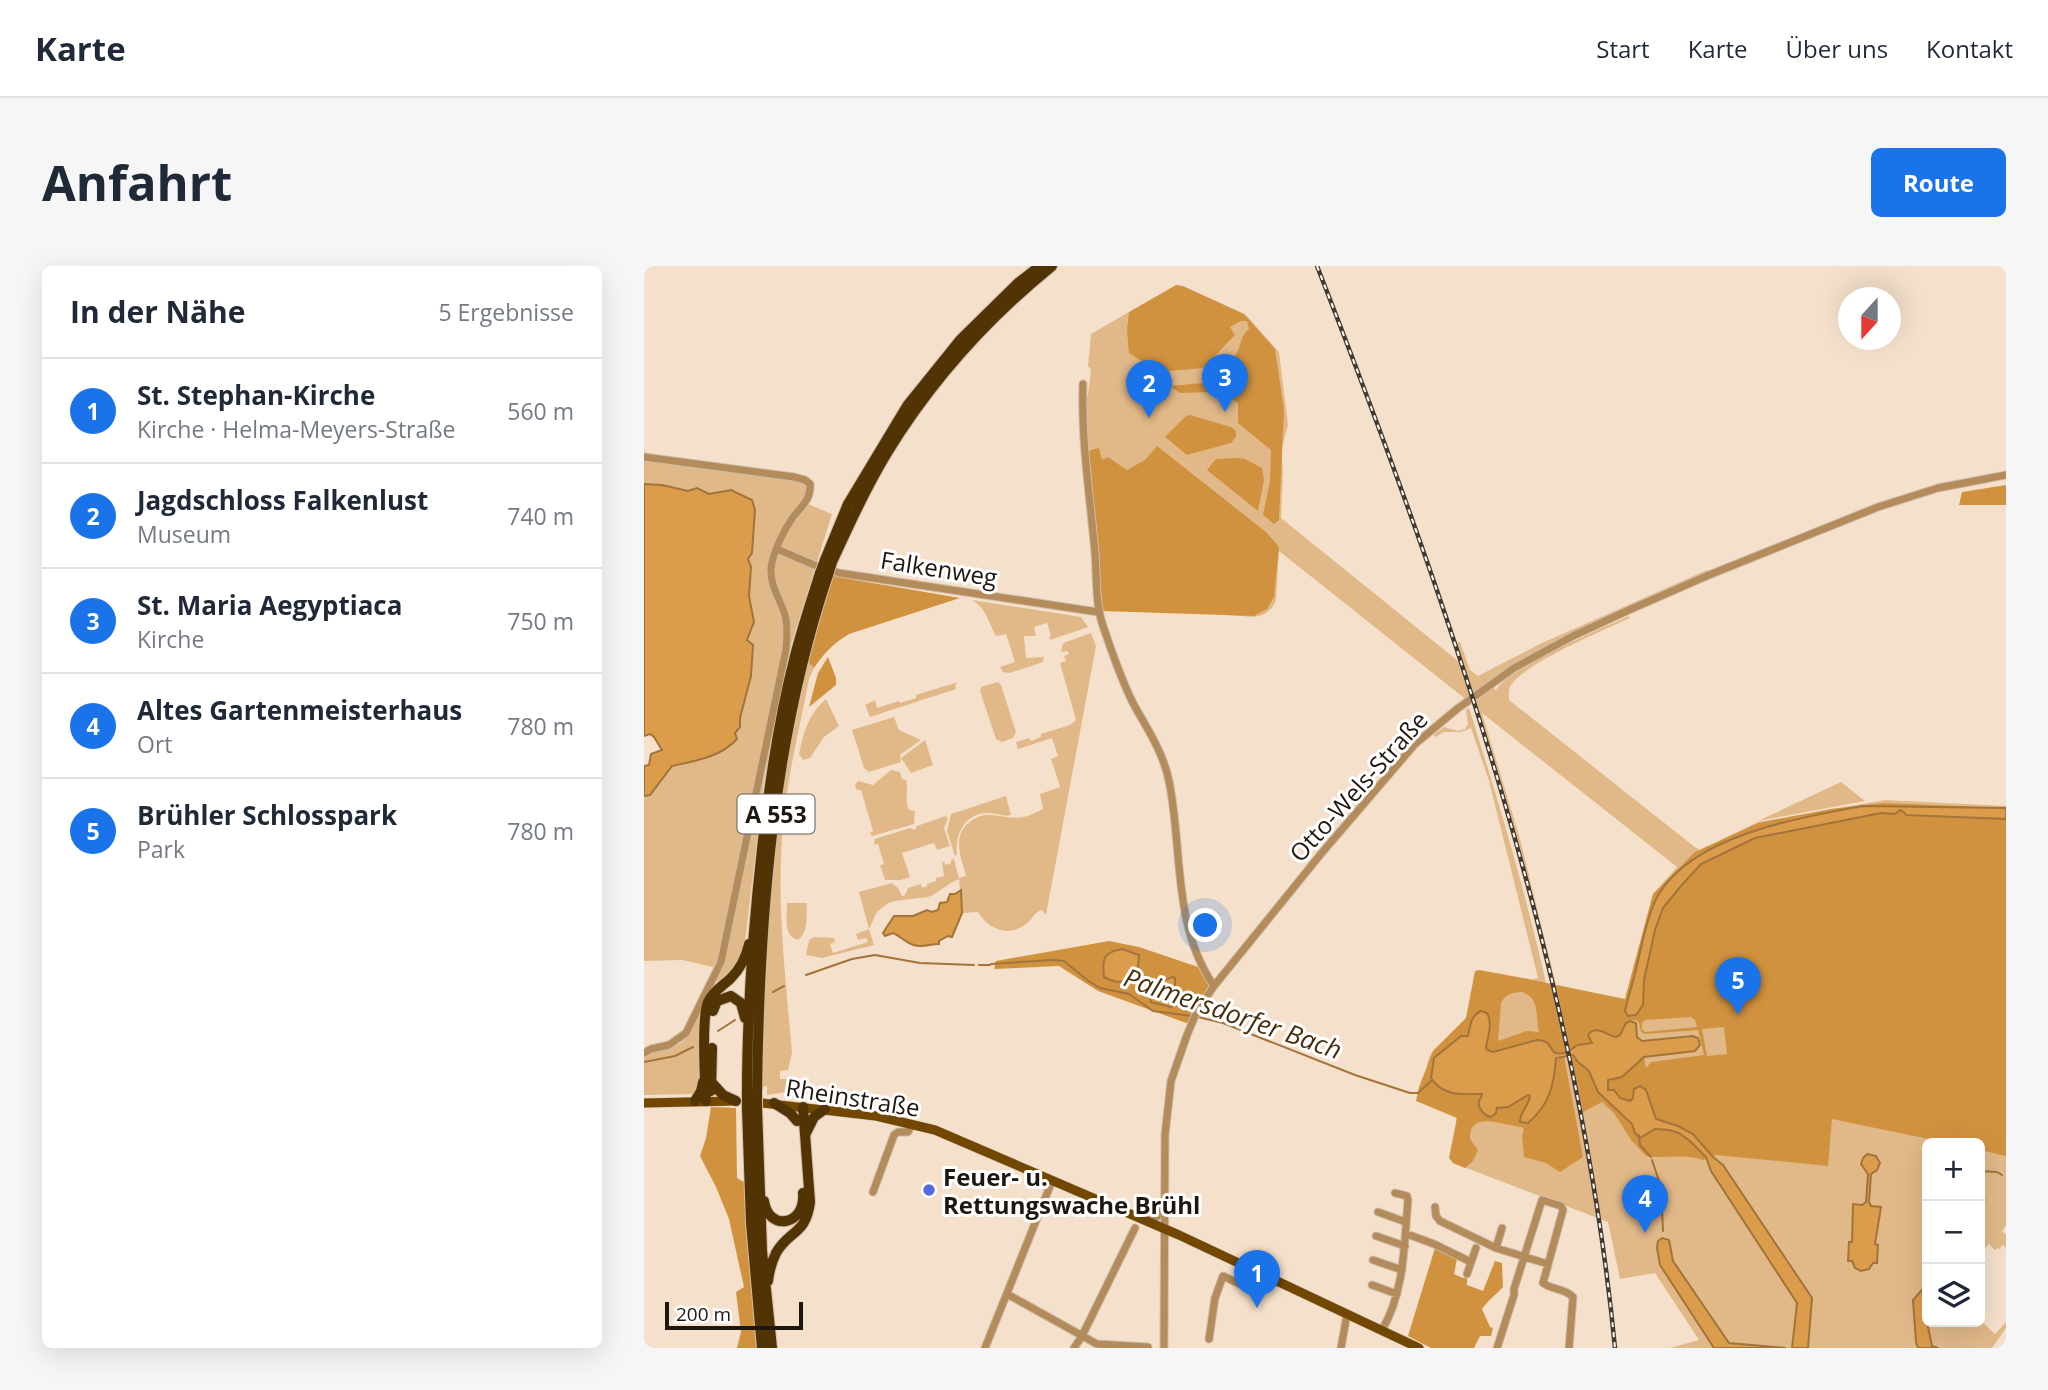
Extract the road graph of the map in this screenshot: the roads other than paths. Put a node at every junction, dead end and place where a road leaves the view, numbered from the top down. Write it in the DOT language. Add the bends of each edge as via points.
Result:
graph roads {
  1 [pos="1040,266"];
  2 [pos="1052,266"];
  3 [pos="1083,384"];
  4 [pos="644,457"];
  5 [pos="2006,475"];
  6 [pos="777,549"];
  7 [pos="829,561"];
  8 [pos="824,574"];
  9 [pos="1098,612"];
  10 [pos="753,925"];
  11 [pos="1214,986"];
  12 [pos="747,1052"];
  13 [pos="644,1053"];
  14 [pos="708,1080"];
  15 [pos="752,1094"];
  16 [pos="704,1101"];
  17 [pos="736,1101"];
  18 [pos="644,1103"];
  19 [pos="775,1103"];
  20 [pos="800,1106"];
  21 [pos="752,1108"];
  22 [pos="825,1109"];
  23 [pos="797,1121"];
  24 [pos="912,1124"];
  25 [pos="805,1136"];
  26 [pos="759,1159"];
  27 [pos="1052,1181"];
  28 [pos="873,1192"];
  29 [pos="1395,1192"];
  30 [pos="1165,1203"];
  31 [pos="1435,1208"];
  32 [pos="1378,1212"];
  33 [pos="1146,1221"];
  34 [pos="1406,1222"];
  35 [pos="1135,1228"];
  36 [pos="1502,1228"];
  37 [pos="1164,1229"];
  38 [pos="1407,1234"];
  39 [pos="1376,1236"];
  40 [pos="1405,1246"];
  41 [pos="1476,1248"];
  42 [pos="1496,1248"];
  43 [pos="1523,1256"];
  44 [pos="1373,1260"];
  45 [pos="1471,1262"];
  46 [pos="1548,1264"];
  47 [pos="1402,1270"];
  48 [pos="1256,1271"];
  49 [pos="1467,1274"];
  50 [pos="1372,1285"];
  51 [pos="1007,1294"];
  52 [pos="1397,1294"];
  53 [pos="766,1298"];
  54 [pos="1347,1314"];
  55 [pos="1382,1330"];
  56 [pos="1082,1336"];
  57 [pos="1209,1339"];
  58 [pos="1148,1347"];
  59 [pos="762,1348"];
  60 [pos="772,1348"];
  61 [pos="985,1348"];
  62 [pos="1074,1348"];
  63 [pos="1164,1348"];
  64 [pos="1341,1348"];
  65 [pos="1419,1348"];
  66 [pos="1497,1348"];
  67 [pos="1569,1348"];
  1 -- 7 [label="highway, A 553" via="961,339 907,406 848,504"];
  2 -- 7 [label="highway, A 553" via="967,345 916,409 886,454"];
  3 -- 9 [label="street" via="1084,458"];
  4 -- 6 [label="street" via="794,477 810,484 807,501"];
  5 -- 11 [label="street, Otto-Wels-Straße" via="1938,488 1842,521 1639,605 1506,673 1432,729 1400,761"];
  6 -- 9 [label="street, Falkenweg" via="839,573"];
  6 -- 13 [label="street" via="771,566 772,584 785,615 786,649 721,962 686,1033 669,1045"];
  7 -- 8 [label="highway, A 553, bridge"];
  8 -- 10 [label="highway, A 553" via="793,662 773,760"];
  8 -- 15 [label="highway, A 553" via="780,775 764,912"];
  9 -- 11 [label="street" via="1129,694 1162,757 1173,806 1183,904 1192,940"];
  10 -- 12 [label="highway, A 553"];
  10 -- 14 [label="highway" via="740,967 708,1003"];
  11 -- 30 [label="street, Otto-Wels-Straße" via="1193,1020 1171,1081 1164,1135"];
  12 -- 14 [label="highway" via="741,1003 731,996 717,1001"];
  12 -- 15 [label="highway, A 553"];
  14 -- 16 [label="highway" via="701,1091"];
  14 -- 17 [label="highway"];
  15 -- 21 [label="highway, A 553, bridge"];
  16 -- 17 [label="main road, Rheinstraße"];
  16 -- 18 [label="main road, Rheinstraße"];
  17 -- 19 [label="main road, Rheinstraße"];
  19 -- 20 [label="main road, Rheinstraße"];
  19 -- 23 [label="highway"];
  20 -- 22 [label="main road, Rheinstraße"];
  20 -- 23 [label="highway"];
  20 -- 25 [label="highway"];
  21 -- 26 [label="highway, A 553"];
  21 -- 59 [label="highway, A 553" via="751,1223"];
  22 -- 24 [label="main road, Rheinstraße"];
  22 -- 25 [label="highway" via="810,1123"];
  23 -- 26 [label="highway" via="804,1200 795,1218 779,1221 765,1207"];
  24 -- 27 [label="main road, Rheinstraße"];
  24 -- 28 [label="street" via="908,1132 894,1135"];
  25 -- 53 [label="highway" via="809,1214 803,1227 776,1254"];
  26 -- 53 [label="highway, A 553"];
  27 -- 33 [label="main road, Rheinstraße"];
  27 -- 51 [label="street"];
  29 -- 34 [label="street" via="1408,1200"];
  30 -- 33 [label="street" via="1157,1217"];
  30 -- 37 [label="street, Otto-Wels-Straße"];
  31 -- 42 [label="street" via="1440,1221"];
  32 -- 34 [label="street"];
  33 -- 37 [label="main road, Rheinstraße"];
  34 -- 38 [label="street"];
  35 -- 56 [label="street"];
  36 -- 42 [label="street"];
  37 -- 48 [label="main road, Rheinstraße"];
  37 -- 63 [label="street, Otto-Wels-Straße"];
  38 -- 40 [label="street"];
  38 -- 45 [label="street"];
  39 -- 40 [label="street"];
  40 -- 47 [label="street"];
  41 -- 45 [label="street"];
  42 -- 43 [label="street"];
  43 -- 46 [label="street"];
  43 -- 46 [label="street" via="1545,1200 1563,1210"];
  43 -- 66 [label="street"];
  44 -- 47 [label="street"];
  45 -- 49 [label="street"];
  46 -- 67 [label="street" via="1544,1285 1573,1297"];
  47 -- 52 [label="street"];
  48 -- 54 [label="main road, Rheinstraße"];
  48 -- 57 [label="street" via="1248,1288 1223,1276"];
  50 -- 52 [label="street"];
  51 -- 56 [label="street"];
  51 -- 61 [label="street"];
  52 -- 55 [label="street"];
  53 -- 60 [label="highway, A 553"];
  54 -- 55 [label="main road, Rheinstraße"];
  54 -- 64 [label="street"];
  55 -- 65 [label="main road, Rheinstraße"];
  56 -- 58 [label="street" via="1102,1345"];
  56 -- 62 [label="street"];
}
